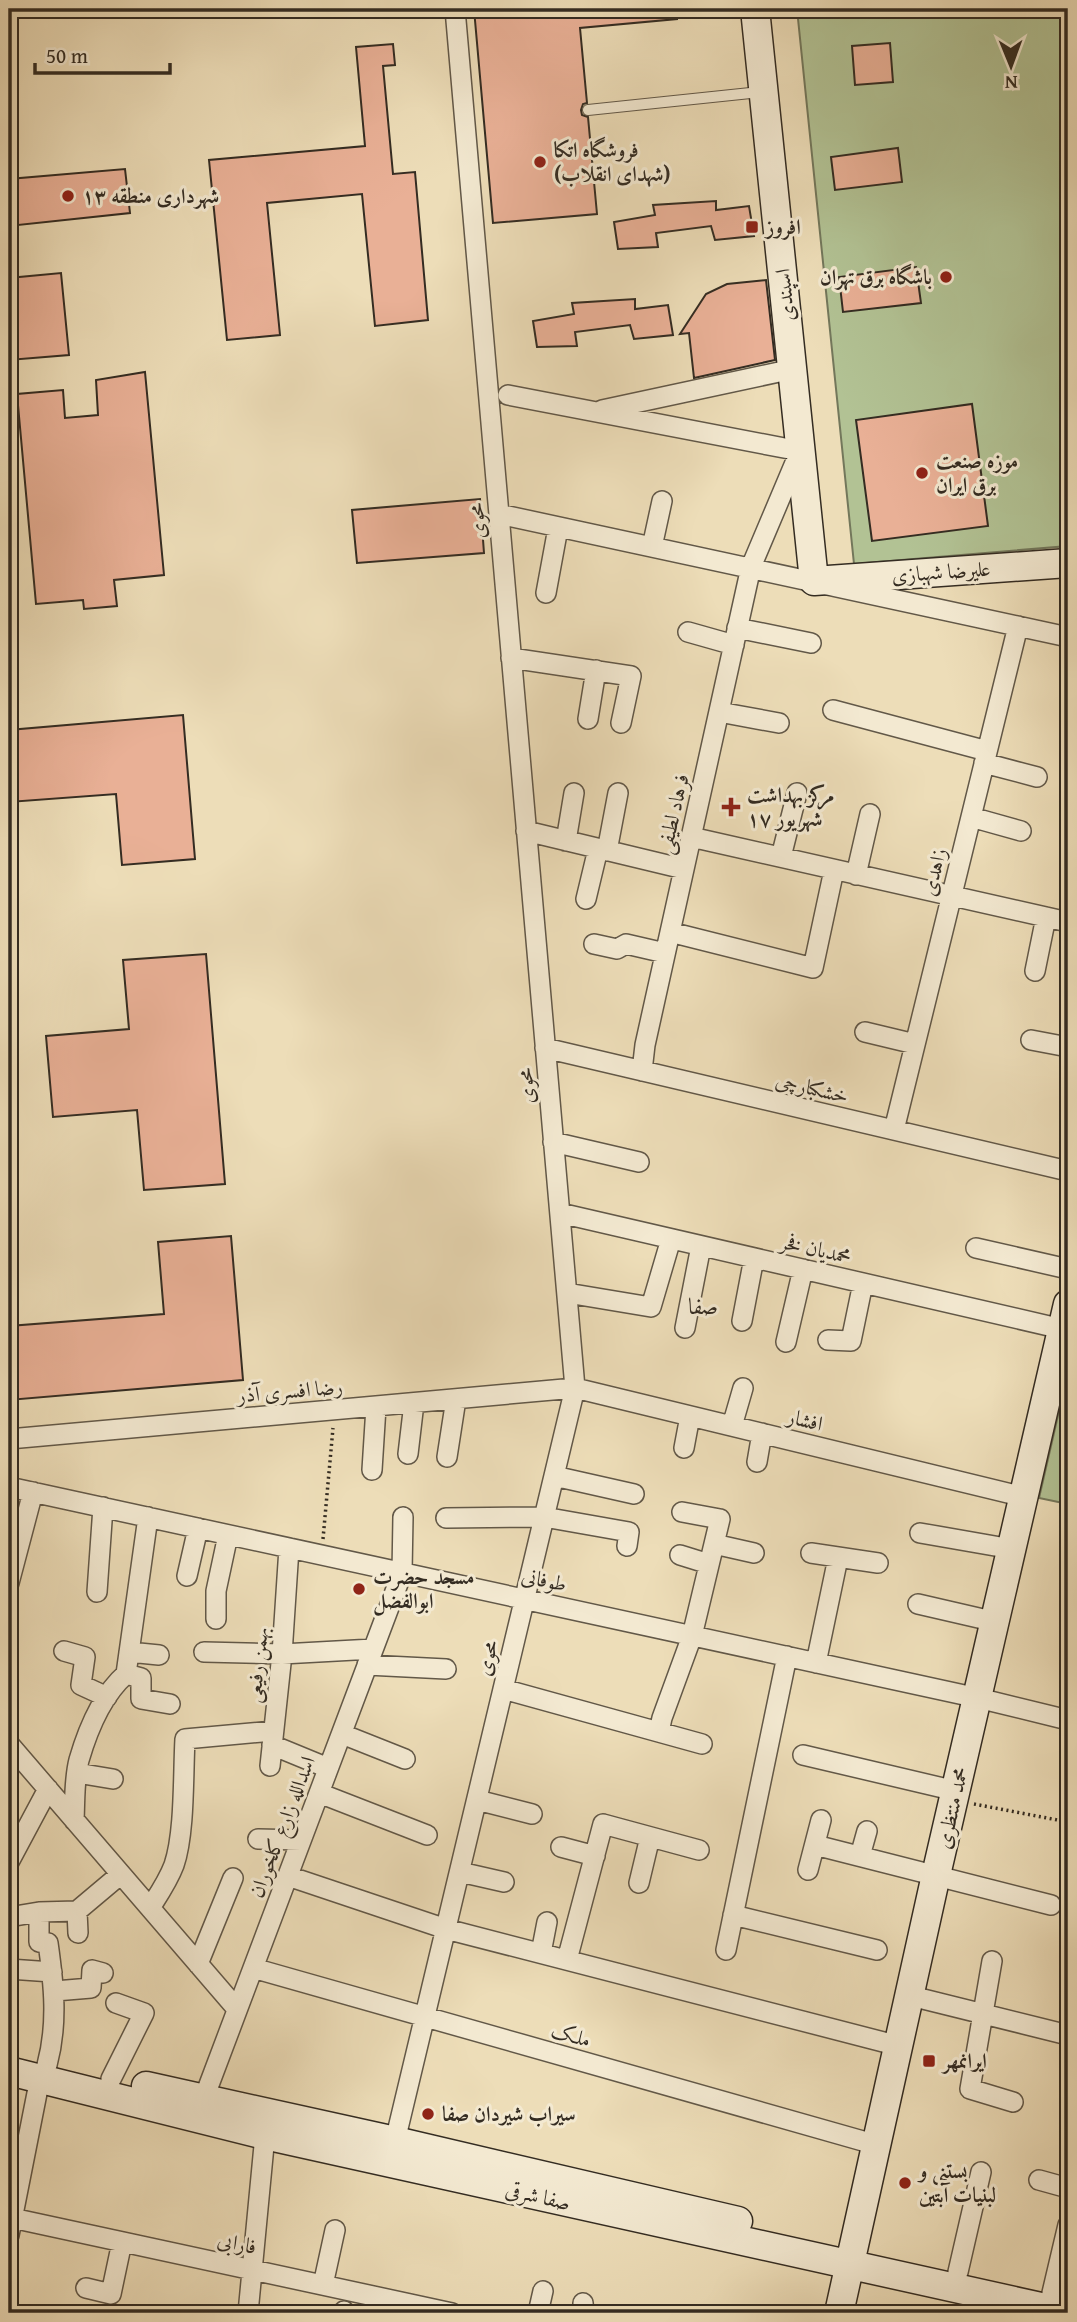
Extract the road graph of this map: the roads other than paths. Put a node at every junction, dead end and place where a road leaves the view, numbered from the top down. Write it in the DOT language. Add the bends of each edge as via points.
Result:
graph roads {
  1 [pos="455,9"];
  2 [pos="755,9"];
  3 [pos="764,92"];
  4 [pos="588,110"];
  5 [pos="793,369"];
  6 [pos="508,395"];
  7 [pos="594,411"];
  8 [pos="800,451"];
  9 [pos="662,501"];
  10 [pos="499,514"];
  11 [pos="558,528"];
  12 [pos="652,547"];
  13 [pos="1068,564"];
  14 [pos="751,567"];
  15 [pos="814,581"];
  16 [pos="546,593"];
  17 [pos="1018,626"];
  18 [pos="688,632"];
  19 [pos="735,636"];
  20 [pos="1068,636"];
  21 [pos="811,643"];
  22 [pos="511,658"];
  23 [pos="596,670"];
  24 [pos="833,710"];
  25 [pos="719,712"];
  26 [pos="588,719"];
  27 [pos="621,723"];
  28 [pos="779,723"];
  29 [pos="986,757"];
  30 [pos="1037,777"];
  31 [pos="574,793"];
  32 [pos="618,793"];
  33 [pos="797,793"];
  34 [pos="870,814"];
  35 [pos="971,817"];
  36 [pos="526,831"];
  37 [pos="1021,831"];
  38 [pos="691,837"];
  39 [pos="566,841"];
  40 [pos="602,850"];
  41 [pos="780,857"];
  42 [pos="684,869"];
  43 [pos="834,870"];
  44 [pos="856,875"];
  45 [pos="951,897"];
  46 [pos="586,899"];
  47 [pos="1046,917"];
  48 [pos="1068,922"];
  49 [pos="670,932"];
  50 [pos="594,944"];
  51 [pos="665,953"];
  52 [pos="1035,971"];
  53 [pos="865,1032"];
  54 [pos="1031,1040"];
  55 [pos="915,1044"];
  56 [pos="1068,1047"];
  57 [pos="545,1048"];
  58 [pos="642,1071"];
  59 [pos="894,1130"];
  60 [pos="554,1142"];
  61 [pos="639,1162"];
  62 [pos="1068,1171"];
  63 [pos="560,1213"];
  64 [pos="671,1239"];
  65 [pos="701,1246"];
  66 [pos="976,1248"];
  67 [pos="754,1258"];
  68 [pos="803,1269"];
  69 [pos="1068,1269"];
  70 [pos="863,1283"];
  71 [pos="567,1293"];
  72 [pos="1065,1316"];
  73 [pos="742,1321"];
  74 [pos="685,1328"];
  75 [pos="828,1340"];
  76 [pos="786,1342"];
  77 [pos="575,1388"];
  78 [pos="743,1388"];
  79 [pos="456,1399"];
  80 [pos="414,1403"];
  81 [pos="376,1406"];
  82 [pos="690,1416"];
  83 [pos="732,1426"];
  84 [pos="762,1433"];
  85 [pos="9,1439"];
  86 [pos="684,1448"];
  87 [pos="408,1454"];
  88 [pos="447,1457"];
  89 [pos="757,1462"];
  90 [pos="372,1470"];
  91 [pos="554,1476"];
  92 [pos="9,1487"];
  93 [pos="33,1492"];
  94 [pos="1024,1497"];
  95 [pos="103,1507"];
  96 [pos="682,1512"];
  97 [pos="148,1517"];
  98 [pos="403,1517"];
  99 [pos="544,1517"];
  100 [pos="446,1518"];
  101 [pos="198,1528"];
  102 [pos="920,1533"];
  103 [pos="228,1535"];
  104 [pos="714,1544"];
  105 [pos="289,1548"];
  106 [pos="1012,1549"];
  107 [pos="754,1553"];
  108 [pos="811,1553"];
  109 [pos="680,1555"];
  110 [pos="838,1558"];
  111 [pos="878,1563"];
  112 [pos="709,1564"];
  113 [pos="402,1573"];
  114 [pos="187,1576"];
  115 [pos="9,1583"];
  116 [pos="97,1592"];
  117 [pos="525,1599"];
  118 [pos="918,1604"];
  119 [pos="216,1619"];
  120 [pos="996,1622"];
  121 [pos="692,1636"];
  122 [pos="64,1651"];
  123 [pos="204,1651"];
  124 [pos="129,1652"];
  125 [pos="282,1654"];
  126 [pos="159,1655"];
  127 [pos="787,1656"];
  128 [pos="370,1657"];
  129 [pos="816,1663"];
  130 [pos="446,1669"];
  131 [pos="126,1674"];
  132 [pos="503,1689"];
  133 [pos="107,1697"];
  134 [pos="978,1698"];
  135 [pos="170,1704"];
  136 [pos="1068,1720"];
  137 [pos="659,1732"];
  138 [pos="342,1734"];
  139 [pos="272,1738"];
  140 [pos="9,1744"];
  141 [pos="702,1744"];
  142 [pos="803,1755"];
  143 [pos="405,1759"];
  144 [pos="270,1766"];
  145 [pos="328,1768"];
  146 [pos="77,1773"];
  147 [pos="113,1779"];
  148 [pos="48,1789"];
  149 [pos="319,1793"];
  150 [pos="956,1796"];
  151 [pos="477,1800"];
  152 [pos="531,1814"];
  153 [pos="74,1820"];
  154 [pos="821,1820"];
  155 [pos="867,1830"];
  156 [pos="428,1835"];
  157 [pos="650,1837"];
  158 [pos="258,1839"];
  159 [pos="301,1840"];
  160 [pos="815,1845"];
  161 [pos="561,1847"];
  162 [pos="699,1850"];
  163 [pos="595,1856"];
  164 [pos="860,1856"];
  165 [pos="9,1862"];
  166 [pos="808,1870"];
  167 [pos="460,1872"];
  168 [pos="121,1874"];
  169 [pos="936,1875"];
  170 [pos="288,1876"];
  171 [pos="233,1878"];
  172 [pos="504,1882"];
  173 [pos="639,1883"];
  174 [pos="1051,1905"];
  175 [pos="150,1908"];
  176 [pos="77,1911"];
  177 [pos="39,1912"];
  178 [pos="733,1915"];
  179 [pos="9,1917"];
  180 [pos="547,1922"];
  181 [pos="446,1928"];
  182 [pos="78,1933"];
  183 [pos="726,1950"];
  184 [pos="877,1950"];
  185 [pos="541,1953"];
  186 [pos="567,1960"];
  187 [pos="992,1961"];
  188 [pos="198,1964"];
  189 [pos="253,1968"];
  190 [pos="9,1969"];
  191 [pos="103,1973"];
  192 [pos="53,1981"];
  193 [pos="911,1996"];
  194 [pos="116,2003"];
  195 [pos="237,2009"];
  196 [pos="984,2014"];
  197 [pos="425,2017"];
  198 [pos="1068,2035"];
  199 [pos="900,2046"];
  200 [pos="9,2057"];
  201 [pos="9,2071"];
  202 [pos="43,2071"];
  203 [pos="107,2087"];
  204 [pos="1013,2102"];
  205 [pos="200,2108"];
  206 [pos="266,2123"];
  207 [pos="877,2145"];
  208 [pos="393,2152"];
  209 [pos="981,2172"];
  210 [pos="1039,2180"];
  211 [pos="1068,2188"];
  212 [pos="11,2218"];
  213 [pos="1068,2225"];
  214 [pos="335,2230"];
  215 [pos="122,2242"];
  216 [pos="851,2257"];
  217 [pos="251,2270"];
  218 [pos="956,2280"];
  219 [pos="323,2285"];
  220 [pos="86,2288"];
  221 [pos="542,2291"];
  222 [pos="1059,2303"];
  223 [pos="248,2313"];
  224 [pos="452,2313"];
  225 [pos="538,2313"];
  226 [pos="839,2313"];
  1 -- 10 [label="street, محوی"];
  2 -- 3 [label="main road, اسپندی"];
  3 -- 4 [label="lane"];
  3 -- 5 [label="main road, اسپندی"];
  5 -- 7 [label="street"];
  5 -- 8 [label="main road, اسپندی"];
  6 -- 7 [label="street"];
  7 -- 8 [label="street"];
  8 -- 14 [label="street, فرهاد لطیفی"];
  8 -- 15 [label="main road, اسپندی"];
  9 -- 12 [label="street"];
  10 -- 11 [label="street"];
  10 -- 22 [label="street, محوی"];
  11 -- 12 [label="street"];
  11 -- 16 [label="street"];
  12 -- 14 [label="street"];
  13 -- 15 [label="main road, علیرضا شهبازی"];
  14 -- 15 [label="street"];
  14 -- 19 [label="street, فرهاد لطیفی"];
  15 -- 17 [label="street"];
  17 -- 20 [label="street"];
  17 -- 29 [label="street, زاهدی"];
  18 -- 19 [label="street"];
  19 -- 21 [label="street"];
  19 -- 25 [label="street, فرهاد لطیفی"];
  22 -- 23 [label="street"];
  22 -- 36 [label="street, محوی"];
  23 -- 26 [label="street"];
  23 -- 27 [label="street" via="631,676"];
  24 -- 29 [label="street"];
  25 -- 28 [label="street"];
  25 -- 38 [label="street, فرهاد لطیفی"];
  29 -- 30 [label="street"];
  29 -- 35 [label="street, زاهدی"];
  31 -- 39 [label="street"];
  32 -- 40 [label="street"];
  33 -- 41 [label="street"];
  34 -- 44 [label="street"];
  35 -- 37 [label="street"];
  35 -- 45 [label="street, زاهدی"];
  36 -- 39 [label="street"];
  36 -- 57 [label="street, محوی"];
  38 -- 41 [label="street"];
  38 -- 42 [label="street, فرهاد لطیفی"];
  39 -- 40 [label="street"];
  40 -- 42 [label="street"];
  40 -- 46 [label="street"];
  41 -- 43 [label="street"];
  42 -- 49 [label="street, فرهاد لطیفی"];
  43 -- 44 [label="street"];
  43 -- 49 [label="street" via="813,968"];
  44 -- 45 [label="street"];
  45 -- 47 [label="street"];
  45 -- 55 [label="street, زاهدی"];
  47 -- 48 [label="street"];
  47 -- 52 [label="street"];
  49 -- 51 [label="street, فرهاد لطیفی"];
  50 -- 51 [label="street" via="617,948 626,944"];
  51 -- 58 [label="street, فرهاد لطیفی"];
  53 -- 55 [label="street"];
  54 -- 56 [label="street"];
  55 -- 59 [label="street, زاهدی"];
  57 -- 58 [label="street, خشکبارچی"];
  57 -- 60 [label="street, محوی"];
  58 -- 59 [label="street, خشکبارچی"];
  59 -- 62 [label="street, خشکبارچی"];
  60 -- 61 [label="street"];
  60 -- 63 [label="street, محوی"];
  63 -- 64 [label="street, محمدیان فخر"];
  63 -- 71 [label="street, محوی"];
  64 -- 65 [label="street, محمدیان فخر"];
  64 -- 71 [label="street" via="650,1307"];
  65 -- 67 [label="street, محمدیان فخر"];
  65 -- 74 [label="street"];
  66 -- 69 [label="street"];
  67 -- 68 [label="street, محمدیان فخر"];
  67 -- 73 [label="street"];
  68 -- 70 [label="street, محمدیان فخر"];
  68 -- 76 [label="street"];
  70 -- 72 [label="street, محمدیان فخر"];
  70 -- 75 [label="street" via="850,1341"];
  71 -- 77 [label="street, محوی"];
  72 -- 94 [label="main road, محمد منتظری"];
  77 -- 79 [label="street, رضا افسری آذر"];
  77 -- 82 [label="street, افشار"];
  77 -- 91 [label="street, محوی"];
  78 -- 83 [label="street"];
  79 -- 80 [label="street, رضا افسری آذر"];
  79 -- 88 [label="street"];
  80 -- 81 [label="street, رضا افسری آذر"];
  80 -- 87 [label="street"];
  81 -- 85 [label="street, رضا افسری آذر"];
  81 -- 90 [label="street"];
  82 -- 83 [label="street, افشار"];
  82 -- 86 [label="street"];
  83 -- 84 [label="street, افشار"];
  84 -- 89 [label="street"];
  84 -- 94 [label="street, افشار"];
  91 -- 99 [label="street, محوی"];
  91 -- 99 [label="street" via="631,1521"];
  92 -- 93 [label="street, طوفانی"];
  93 -- 95 [label="street, طوفانی"];
  93 -- 115 [label="street"];
  94 -- 106 [label="main road, محمد منتظری"];
  95 -- 97 [label="street, طوفانی"];
  95 -- 116 [label="street"];
  96 -- 104 [label="street" via="720,1519"];
  97 -- 101 [label="street, طوفانی"];
  97 -- 124 [label="street"];
  98 -- 113 [label="street, اسدالله زارع کلخوران"];
  99 -- 100 [label="street"];
  99 -- 117 [label="street, محوی"];
  101 -- 103 [label="street, طوفانی"];
  101 -- 114 [label="street"];
  102 -- 106 [label="street"];
  103 -- 105 [label="street, طوفانی"];
  103 -- 119 [label="street" via="216,1591"];
  104 -- 107 [label="street"];
  104 -- 112 [label="street"];
  105 -- 113 [label="street, طوفانی"];
  105 -- 125 [label="street, بهمن رفیعی"];
  106 -- 120 [label="main road, محمد منتظری"];
  108 -- 110 [label="street"];
  109 -- 112 [label="street"];
  110 -- 111 [label="street"];
  110 -- 129 [label="street"];
  112 -- 121 [label="street"];
  113 -- 117 [label="street, طوفانی"];
  113 -- 128 [label="street, اسدالله زارع کلخوران"];
  117 -- 121 [label="street, طوفانی"];
  117 -- 132 [label="street, محوی"];
  118 -- 120 [label="street"];
  120 -- 134 [label="main road, محمد منتظری"];
  121 -- 127 [label="street, طوفانی"];
  121 -- 137 [label="street"];
  122 -- 133 [label="street" via="85,1657 81,1685"];
  123 -- 125 [label="street"];
  124 -- 126 [label="street"];
  124 -- 131 [label="street"];
  125 -- 128 [label="street"];
  125 -- 139 [label="street, بهمن رفیعی"];
  127 -- 129 [label="street, طوفانی"];
  127 -- 178 [label="street"];
  128 -- 130 [label="street"];
  128 -- 138 [label="street, اسدالله زارع کلخوران"];
  129 -- 134 [label="street, طوفانی"];
  131 -- 133 [label="street"];
  131 -- 135 [label="street" via="141,1678 141,1699"];
  132 -- 137 [label="street"];
  132 -- 151 [label="street, محوی"];
  133 -- 146 [label="street"];
  134 -- 136 [label="street, طوفانی"];
  134 -- 150 [label="main road, محمد منتظری"];
  137 -- 141 [label="street"];
  138 -- 143 [label="street"];
  138 -- 145 [label="street, اسدالله زارع کلخوران"];
  139 -- 144 [label="street"];
  139 -- 145 [label="street"];
  139 -- 175 [label="street, بهمن رفیعی" via="185,1739 180,1838 167,1882"];
  140 -- 148 [label="street"];
  142 -- 150 [label="street"];
  145 -- 149 [label="street, اسدالله زارع کلخوران"];
  146 -- 147 [label="street"];
  146 -- 153 [label="street"];
  148 -- 153 [label="street"];
  148 -- 165 [label="street"];
  149 -- 156 [label="street"];
  149 -- 159 [label="street, اسدالله زارع کلخوران"];
  150 -- 169 [label="main road, محمد منتظری"];
  151 -- 152 [label="street"];
  151 -- 167 [label="street, محوی"];
  153 -- 168 [label="street"];
  154 -- 160 [label="street"];
  155 -- 164 [label="street"];
  157 -- 162 [label="street"];
  157 -- 163 [label="street" via="603,1824"];
  157 -- 173 [label="street"];
  158 -- 159 [label="street"];
  159 -- 170 [label="street, اسدالله زارع کلخوران"];
  160 -- 164 [label="street"];
  160 -- 166 [label="street"];
  161 -- 163 [label="street"];
  163 -- 186 [label="street"];
  164 -- 169 [label="street"];
  167 -- 172 [label="street"];
  167 -- 181 [label="street, محوی"];
  168 -- 175 [label="street"];
  168 -- 176 [label="street"];
  169 -- 174 [label="street"];
  169 -- 193 [label="main road, محمد منتظری"];
  170 -- 181 [label="street"];
  170 -- 189 [label="street, اسدالله زارع کلخوران"];
  171 -- 188 [label="street"];
  175 -- 188 [label="street"];
  176 -- 177 [label="street"];
  176 -- 182 [label="street"];
  177 -- 179 [label="street"];
  177 -- 192 [label="street" via="39,1942 48,1943"];
  178 -- 183 [label="street"];
  178 -- 184 [label="street"];
  180 -- 185 [label="street"];
  181 -- 185 [label="street"];
  181 -- 197 [label="street, محوی"];
  185 -- 186 [label="street"];
  186 -- 199 [label="street"];
  187 -- 196 [label="street"];
  188 -- 195 [label="street"];
  189 -- 195 [label="street, اسدالله زارع کلخوران"];
  189 -- 197 [label="street, ملک"];
  190 -- 192 [label="street"];
  191 -- 192 [label="street" via="92,1970 91,1988"];
  192 -- 202 [label="street" via="54,2032"];
  193 -- 196 [label="street"];
  193 -- 199 [label="main road, محمد منتظری"];
  194 -- 203 [label="street" via="144,2013"];
  195 -- 205 [label="street, اسدالله زارع کلخوران"];
  196 -- 198 [label="street"];
  196 -- 204 [label="street" via="970,2089"];
  197 -- 207 [label="street, ملک"];
  197 -- 208 [label="street, محوی"];
  199 -- 207 [label="main road, محمد منتظری"];
  200 -- 202 [label="main road, صفا شرقی"];
  201 -- 202 [label="main road, صفا شرقی"];
  202 -- 203 [label="main road, صفا شرقی"];
  202 -- 212 [label="street"];
  203 -- 205 [label="main road, صفا شرقی"];
  205 -- 206 [label="main road, صفا شرقی"];
  206 -- 208 [label="main road, صفا شرقی"];
  206 -- 217 [label="street"];
  207 -- 216 [label="main road, محمد منتظری"];
  208 -- 216 [label="main road, صفا شرقی"];
  209 -- 218 [label="street"];
  210 -- 211 [label="street"];
  212 -- 215 [label="street, فارابی"];
  213 -- 222 [label="street"];
  214 -- 219 [label="street"];
  215 -- 217 [label="street, فارابی"];
  215 -- 220 [label="street" via="111,2294"];
  216 -- 218 [label="main road, صفا شرقی"];
  216 -- 226 [label="main road, محمد منتظری"];
  217 -- 219 [label="street, فارابی"];
  217 -- 223 [label="street"];
  218 -- 222 [label="main road, صفا شرقی"];
  219 -- 224 [label="street, فارابی"];
  221 -- 225 [label="street"];
}
